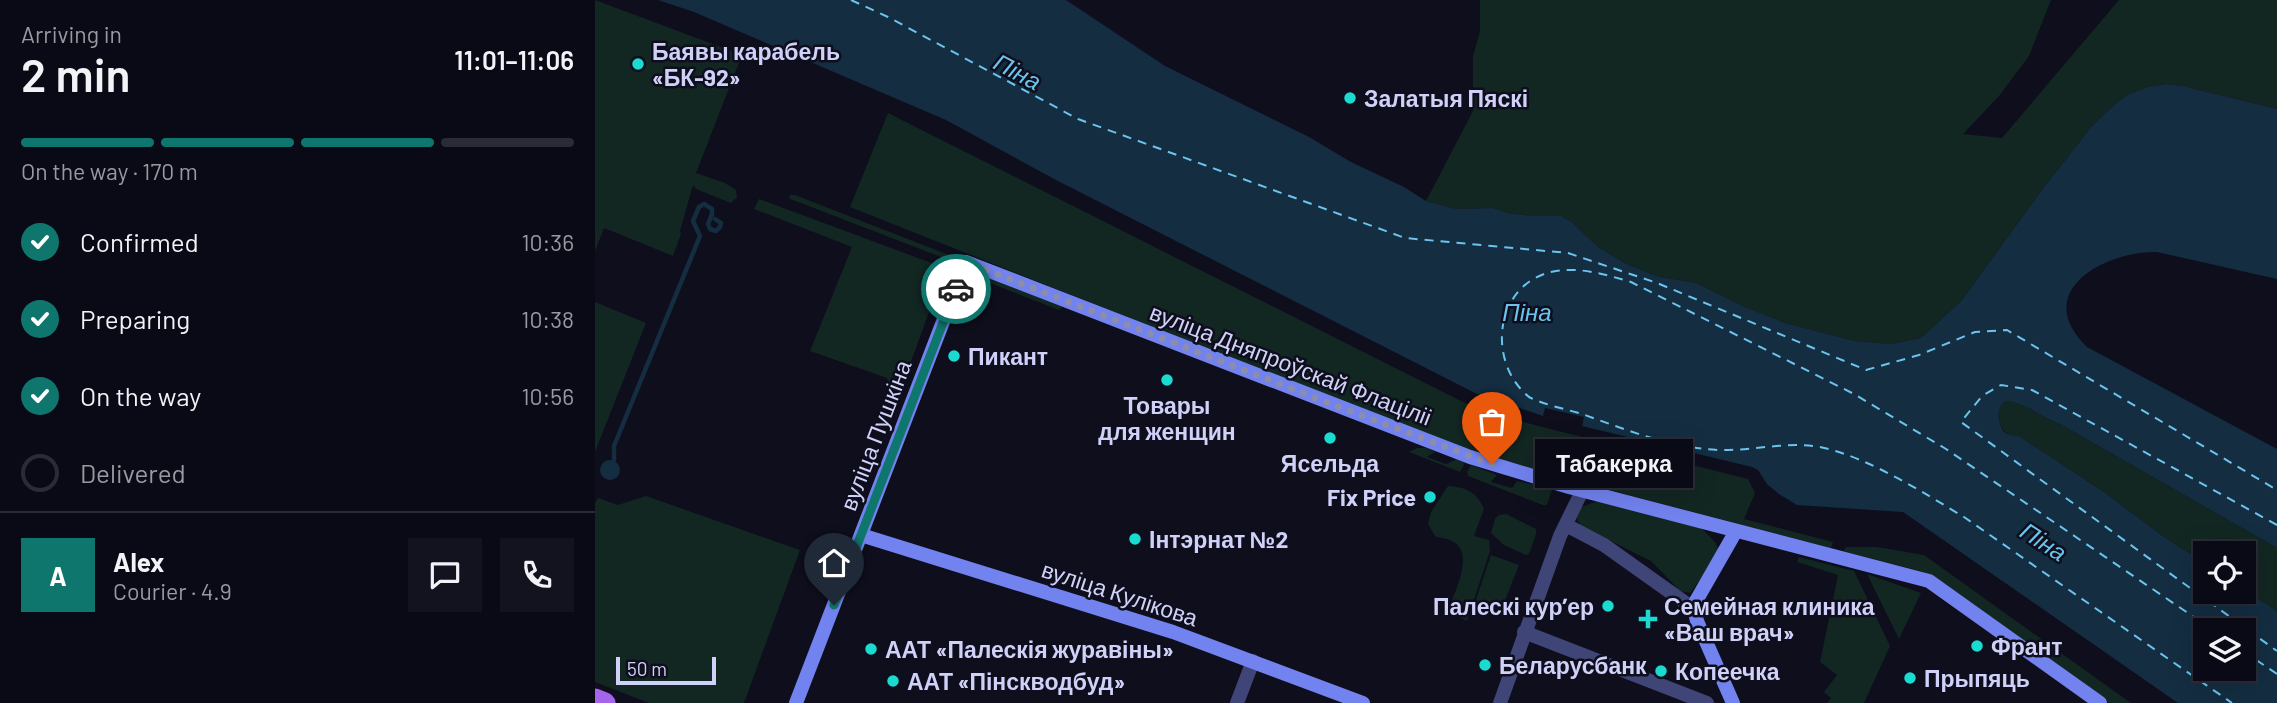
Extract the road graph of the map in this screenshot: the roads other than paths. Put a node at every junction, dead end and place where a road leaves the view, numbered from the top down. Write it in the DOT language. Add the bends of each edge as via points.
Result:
graph roads {
  1 [pos="966,262"];
  2 [pos="1582,491"];
  3 [pos="1566,525"];
  4 [pos="1737,531"];
  5 [pos="861,535"];
  6 [pos="1694,609"];
  7 [pos="1524,632"];
  8 [pos="1254,661"];
  9 [pos="595,699"];
  10 [pos="605,703"];
  11 [pos="796,703"];
  12 [pos="1237,703"];
  13 [pos="1363,703"];
  14 [pos="1500,703"];
  15 [pos="1707,703"];
  16 [pos="1733,703"];
  17 [pos="2100,703"];
  1 -- 2 [label="street, вуліца Дняпроўскай Флаціліі" via="1470,457"];
  1 -- 5 [label="street, вуліца Пушкіна"];
  2 -- 3 [label="street"];
  2 -- 4 [label="street, вуліца Дняпроўскай Флаціліі"];
  3 -- 6 [label="street" via="1604,545"];
  3 -- 7 [label="street"];
  4 -- 6 [label="street"];
  4 -- 17 [label="street, вуліца Дняпроўскай Флаціліі" via="1929,581"];
  5 -- 8 [label="street, вуліца Кулікова"];
  5 -- 11 [label="street, вуліца Пушкіна"];
  6 -- 16 [label="street"];
  7 -- 14 [label="street"];
  7 -- 15 [label="street"];
  8 -- 12 [label="street"];
  8 -- 13 [label="street, вуліца Кулікова"];
  9 -- 10 [label="main road"];
}
